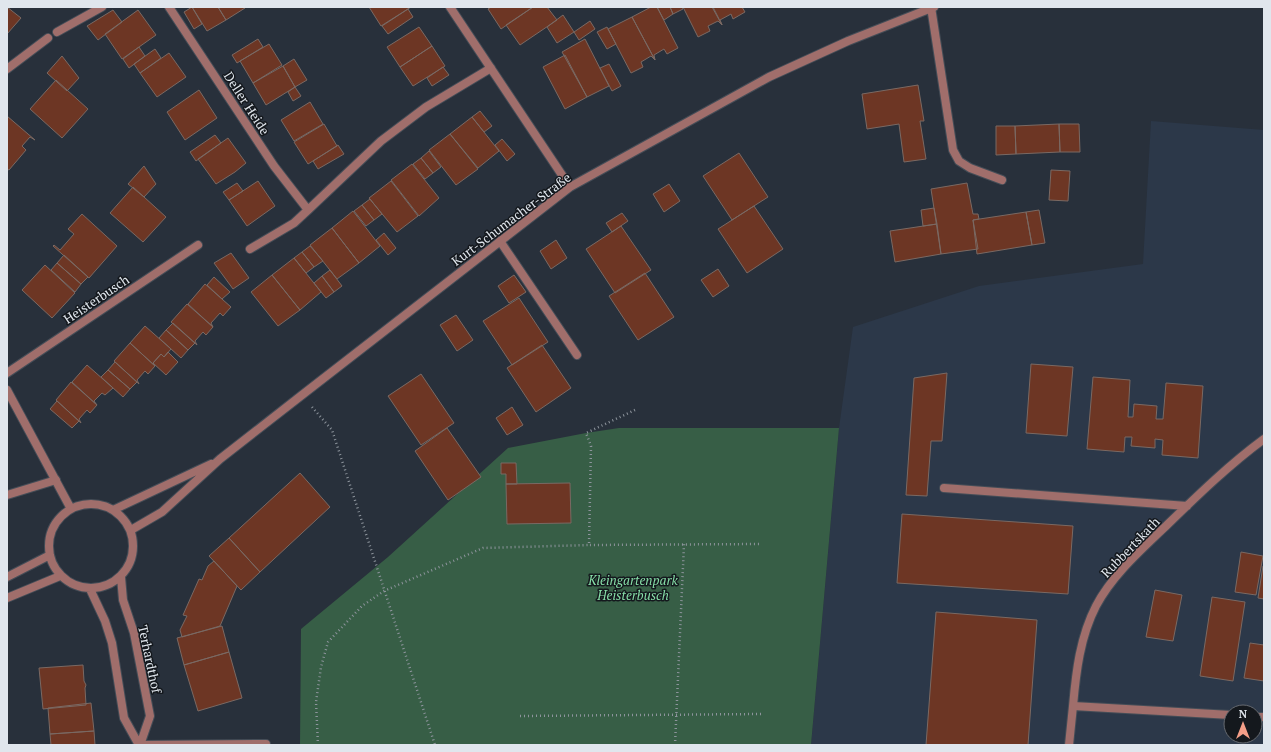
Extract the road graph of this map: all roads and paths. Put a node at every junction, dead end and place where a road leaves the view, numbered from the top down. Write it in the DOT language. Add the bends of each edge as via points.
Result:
graph roads {
  1 [pos="102,7"];
  2 [pos="169,7"];
  3 [pos="450,7"];
  4 [pos="932,7"];
  5 [pos="57,32"];
  6 [pos="48,38"];
  7 [pos="490,68"];
  8 [pos="7,69"];
  9 [pos="1002,180"];
  10 [pos="570,187"];
  11 [pos="308,210"];
  12 [pos="500,242"];
  13 [pos="198,244"];
  14 [pos="250,249"];
  15 [pos="577,355"];
  16 [pos="7,373"];
  17 [pos="7,390"];
  18 [pos="302,395"];
  19 [pos="635,410"];
  20 [pos="1264,439"];
  21 [pos="220,459"];
  22 [pos="56,480"];
  23 [pos="944,488"];
  24 [pos="7,495"];
  25 [pos="1187,506"];
  26 [pos="71,509"];
  27 [pos="113,510"];
  28 [pos="131,530"];
  29 [pos="684,544"];
  30 [pos="761,544"];
  31 [pos="589,545"];
  32 [pos="50,555"];
  33 [pos="60,576"];
  34 [pos="7,577"];
  35 [pos="121,577"];
  36 [pos="90,589"];
  37 [pos="384,591"];
  38 [pos="7,598"];
  39 [pos="1073,706"];
  40 [pos="761,714"];
  41 [pos="678,715"];
  42 [pos="1223,715"];
  43 [pos="520,716"];
  44 [pos="266,744"];
  45 [pos="140,745"];
  46 [pos="318,745"];
  47 [pos="435,745"];
  48 [pos="675,745"];
  49 [pos="1069,745"];
  1 -- 5 [label="street"];
  2 -- 11 [label="street, Deller Heide" via="274,166"];
  3 -- 7 [label="street"];
  4 -- 9 [label="street" via="953,150 959,161 970,168"];
  4 -- 10 [label="street, Kurt-Schumacher-Straße" via="769,77"];
  6 -- 8 [label="street"];
  7 -- 10 [label="street"];
  7 -- 11 [label="street" via="426,107 382,141"];
  10 -- 12 [label="street, Kurt-Schumacher-Straße"];
  11 -- 14 [label="street" via="294,223"];
  12 -- 15 [label="street"];
  12 -- 18 [label="street, Kurt-Schumacher-Straße"];
  13 -- 16 [label="street, Heisterbusch"];
  17 -- 22 [label="street"];
  18 -- 21 [label="street, Kurt-Schumacher-Straße"];
  18 -- 37 [label="path" via="332,430"];
  19 -- 31 [label="path" via="586,433 591,446"];
  20 -- 25 [label="street, Rubbertskath"];
  21 -- 27 [label="street, Kurt-Schumacher-Straße"];
  21 -- 28 [label="street, Kurt-Schumacher-Straße" via="162,512"];
  22 -- 24 [label="street"];
  22 -- 26 [label="street"];
  23 -- 25 [label="street"];
  25 -- 39 [label="street, Rubbertskath" via="1112,581 1096,606 1085,632 1077,665"];
  26 -- 27 [label="street" via="92,503"];
  26 -- 32 [label="street" via="61,515 52,529 48,546"];
  27 -- 28 [label="street" via="122,516"];
  28 -- 35 [label="street" via="134,547 130,563"];
  29 -- 30 [label="path"];
  29 -- 31 [label="path"];
  29 -- 41 [label="path"];
  31 -- 37 [label="path" via="484,548"];
  32 -- 33 [label="street" via="51,562"];
  32 -- 34 [label="street"];
  33 -- 36 [label="street" via="74,585"];
  33 -- 38 [label="street"];
  35 -- 36 [label="street" via="107,586"];
  35 -- 45 [label="street, Terhardthof" via="123,600 134,633 150,716"];
  36 -- 45 [label="street" via="106,621 112,643 124,718"];
  37 -- 46 [label="path" via="362,606 328,642 320,667 316,702"];
  37 -- 47 [label="path"];
  39 -- 42 [label="street"];
  39 -- 49 [label="street, Rubbertskath"];
  40 -- 41 [label="path"];
  41 -- 43 [label="path"];
  41 -- 48 [label="path"];
  44 -- 45 [label="street"];
}
